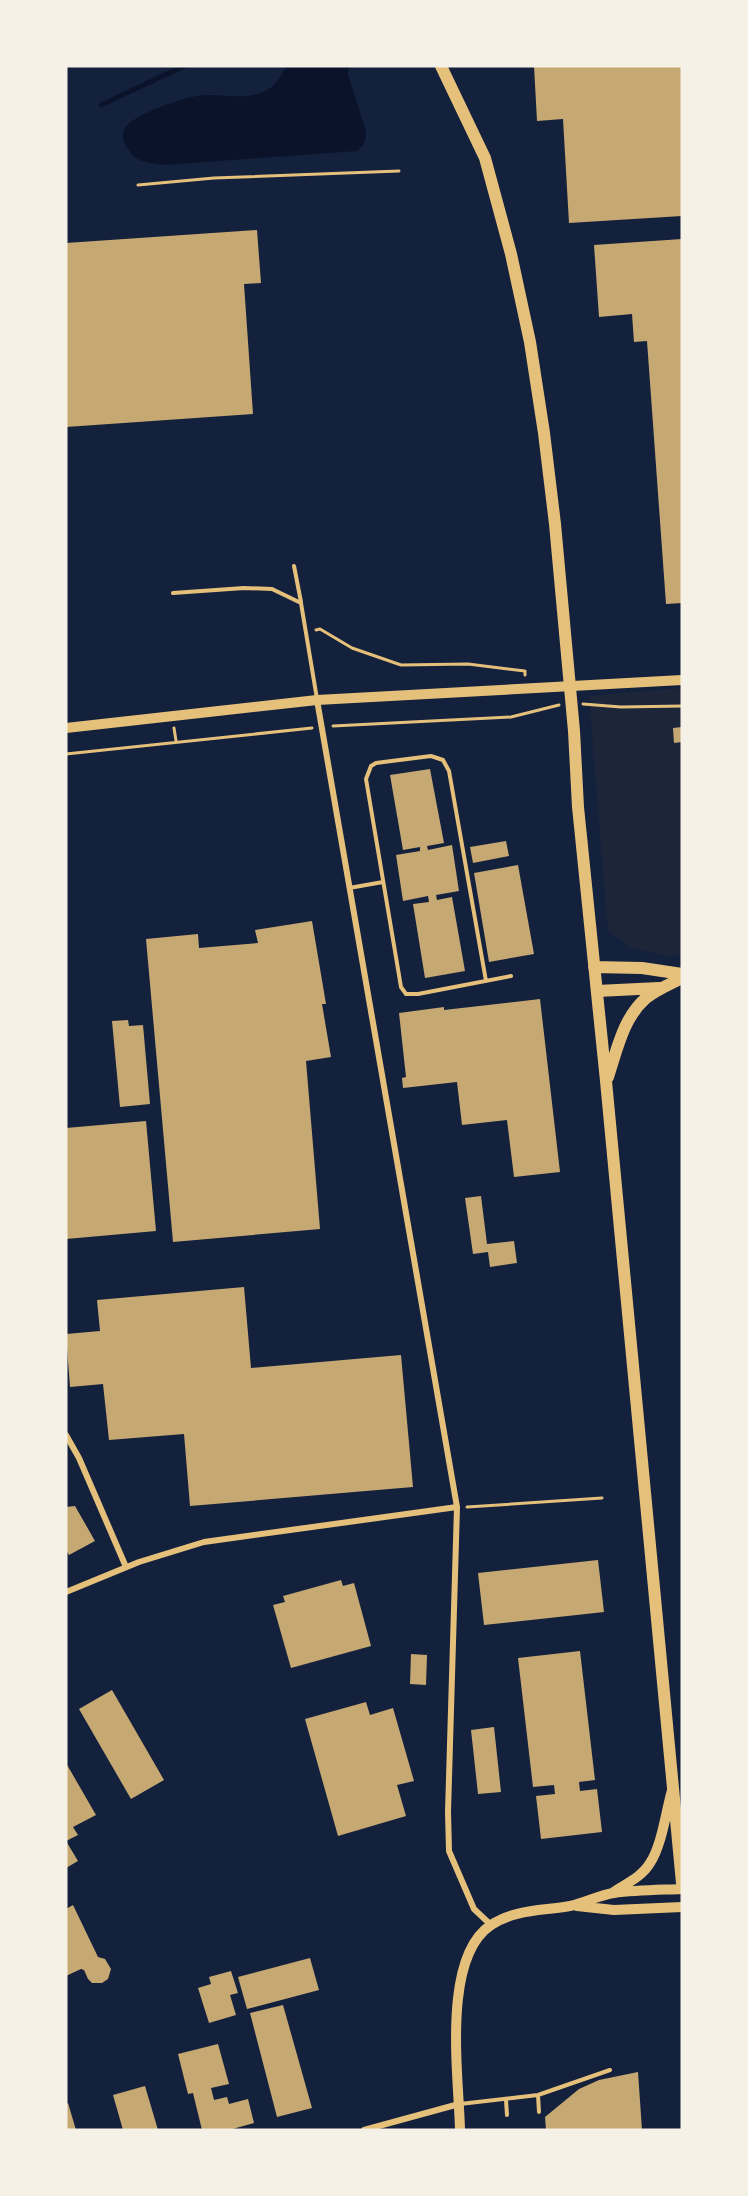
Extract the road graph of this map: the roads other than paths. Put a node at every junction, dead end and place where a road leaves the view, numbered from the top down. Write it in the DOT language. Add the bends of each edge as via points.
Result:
graph roads {
  1 [pos="441,66"];
  2 [pos="294,566"];
  3 [pos="173,593"];
  4 [pos="301,603"];
  5 [pos="682,680"];
  6 [pos="317,700"];
  7 [pos="66,728"];
  8 [pos="384,882"];
  9 [pos="349,888"];
  10 [pos="594,967"];
  11 [pos="511,976"];
  12 [pos="682,976"];
  13 [pos="486,981"];
  14 [pos="663,987"];
  15 [pos="597,991"];
  16 [pos="606,1081"];
  17 [pos="66,1435"];
  18 [pos="457,1507"];
  19 [pos="126,1567"];
  20 [pos="66,1592"];
  21 [pos="674,1783"];
  22 [pos="682,1883"];
  23 [pos="682,1888"];
  24 [pos="612,1893"];
  25 [pos="570,1906"];
  26 [pos="682,1907"];
  27 [pos="491,1925"];
  28 [pos="610,2070"];
  29 [pos="538,2095"];
  30 [pos="506,2100"];
  31 [pos="459,2104"];
  32 [pos="539,2112"];
  33 [pos="507,2115"];
  34 [pos="364,2130"];
  35 [pos="460,2130"];
  1 -- 10 [label="main road" via="485,158 531,342 555,524"];
  2 -- 4 [label="lane"];
  3 -- 4 [label="lane" via="272,589"];
  4 -- 6 [label="lane"];
  5 -- 6 [label="main road"];
  6 -- 7 [label="main road"];
  6 -- 9 [label="street"];
  8 -- 9 [label="lane"];
  8 -- 13 [label="lane" via="401,987 406,994"];
  8 -- 13 [label="lane" via="368,772 376,763 431,756 443,760 449,771"];
  9 -- 18 [label="street"];
  10 -- 12 [label="main road" via="642,968"];
  10 -- 15 [label="main road"];
  11 -- 13 [label="lane"];
  12 -- 14 [label="main road"];
  14 -- 15 [label="main road"];
  14 -- 16 [label="main road" via="632,1013"];
  15 -- 16 [label="main road"];
  16 -- 21 [label="main road"];
  17 -- 19 [label="street"];
  18 -- 19 [label="street" via="204,1542"];
  18 -- 27 [label="street" via="449,1851 474,1909"];
  19 -- 20 [label="street"];
  21 -- 22 [label="main road"];
  21 -- 24 [label="main road" via="650,1864"];
  23 -- 24 [label="main road"];
  24 -- 25 [label="main road"];
  25 -- 26 [label="main road" via="614,1910"];
  25 -- 27 [label="main road" via="522,1911"];
  27 -- 31 [label="main road" via="473,1946 461,1975 457,2003"];
  28 -- 29 [label="lane"];
  29 -- 30 [label="lane"];
  29 -- 32 [label="lane"];
  30 -- 31 [label="lane"];
  30 -- 33 [label="lane"];
  31 -- 34 [label="street"];
  31 -- 35 [label="main road"];
}
